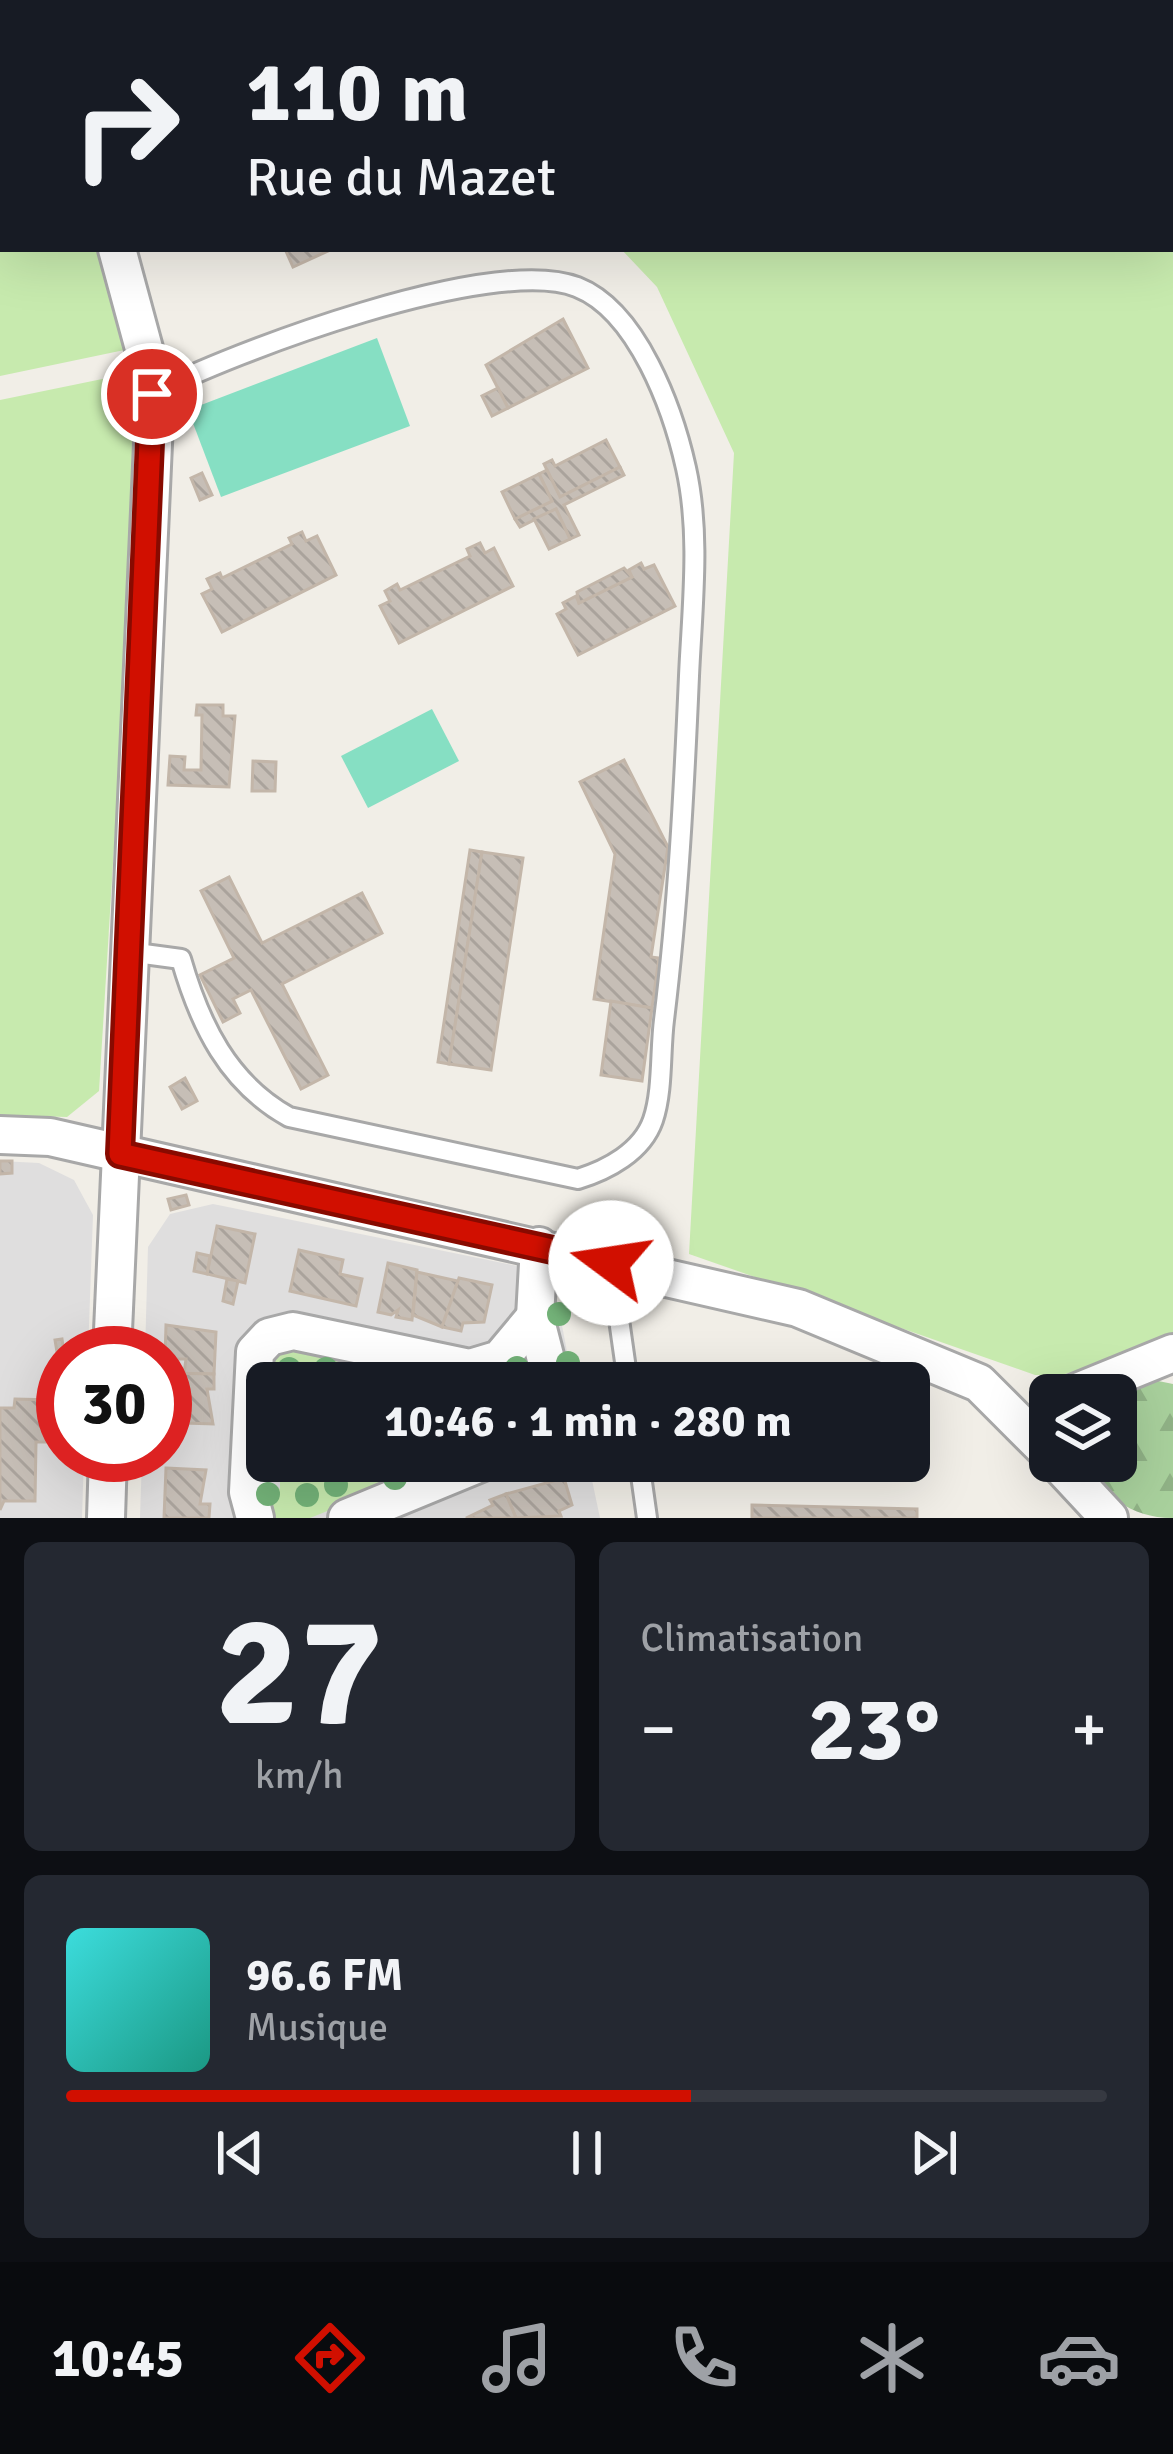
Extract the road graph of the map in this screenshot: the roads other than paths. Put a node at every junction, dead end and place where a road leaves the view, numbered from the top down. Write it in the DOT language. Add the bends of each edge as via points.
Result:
graph roads {
  1 [pos="118,252"];
  2 [pos="152,394"];
  3 [pos="128,952"];
  4 [pos="0,1135"];
  5 [pos="120,1154"];
  6 [pos="539,1246"];
  7 [pos="611,1263"];
  8 [pos="536,1318"];
  9 [pos="113,1326"];
  10 [pos="1173,1353"];
  11 [pos="547,1362"];
  12 [pos="625,1362"];
  13 [pos="1122,1374"];
  14 [pos="1029,1408"];
  15 [pos="1014,1413"];
  16 [pos="1029,1430"];
  17 [pos="107,1482"];
  18 [pos="434,1482"];
  19 [pos="642,1482"];
  20 [pos="1076,1482"];
  21 [pos="106,1518"];
  22 [pos="255,1518"];
  23 [pos="346,1518"];
  24 [pos="647,1518"];
  25 [pos="1109,1518"];
  1 -- 2 [label="street"];
  2 -- 3 [label="street"];
  2 -- 3 [label="lane" via="406,300 519,278 578,287 643,352 668,402 687,472 694,556 678,905 653,1121 610,1169 578,1179 289,1117 254,1097 216,1048 181,959"];
  3 -- 5 [label="street"];
  4 -- 5 [label="street"];
  5 -- 6 [label="street"];
  5 -- 9 [label="street"];
  6 -- 7 [label="street"];
  6 -- 8 [label="street"];
  7 -- 12 [label="lane"];
  7 -- 15 [label="street" via="798,1308 979,1383"];
  8 -- 11 [label="street"];
  8 -- 22 [label="street" via="500,1359 470,1368 293,1331 269,1336 255,1352 248,1492"];
  10 -- 13 [label="street"];
  14 -- 15 [label="street"];
  15 -- 16 [label="street"];
  17 -- 21 [label="street"];
  18 -- 23 [label="street"];
  19 -- 24 [label="lane"];
  20 -- 25 [label="street"];
}
